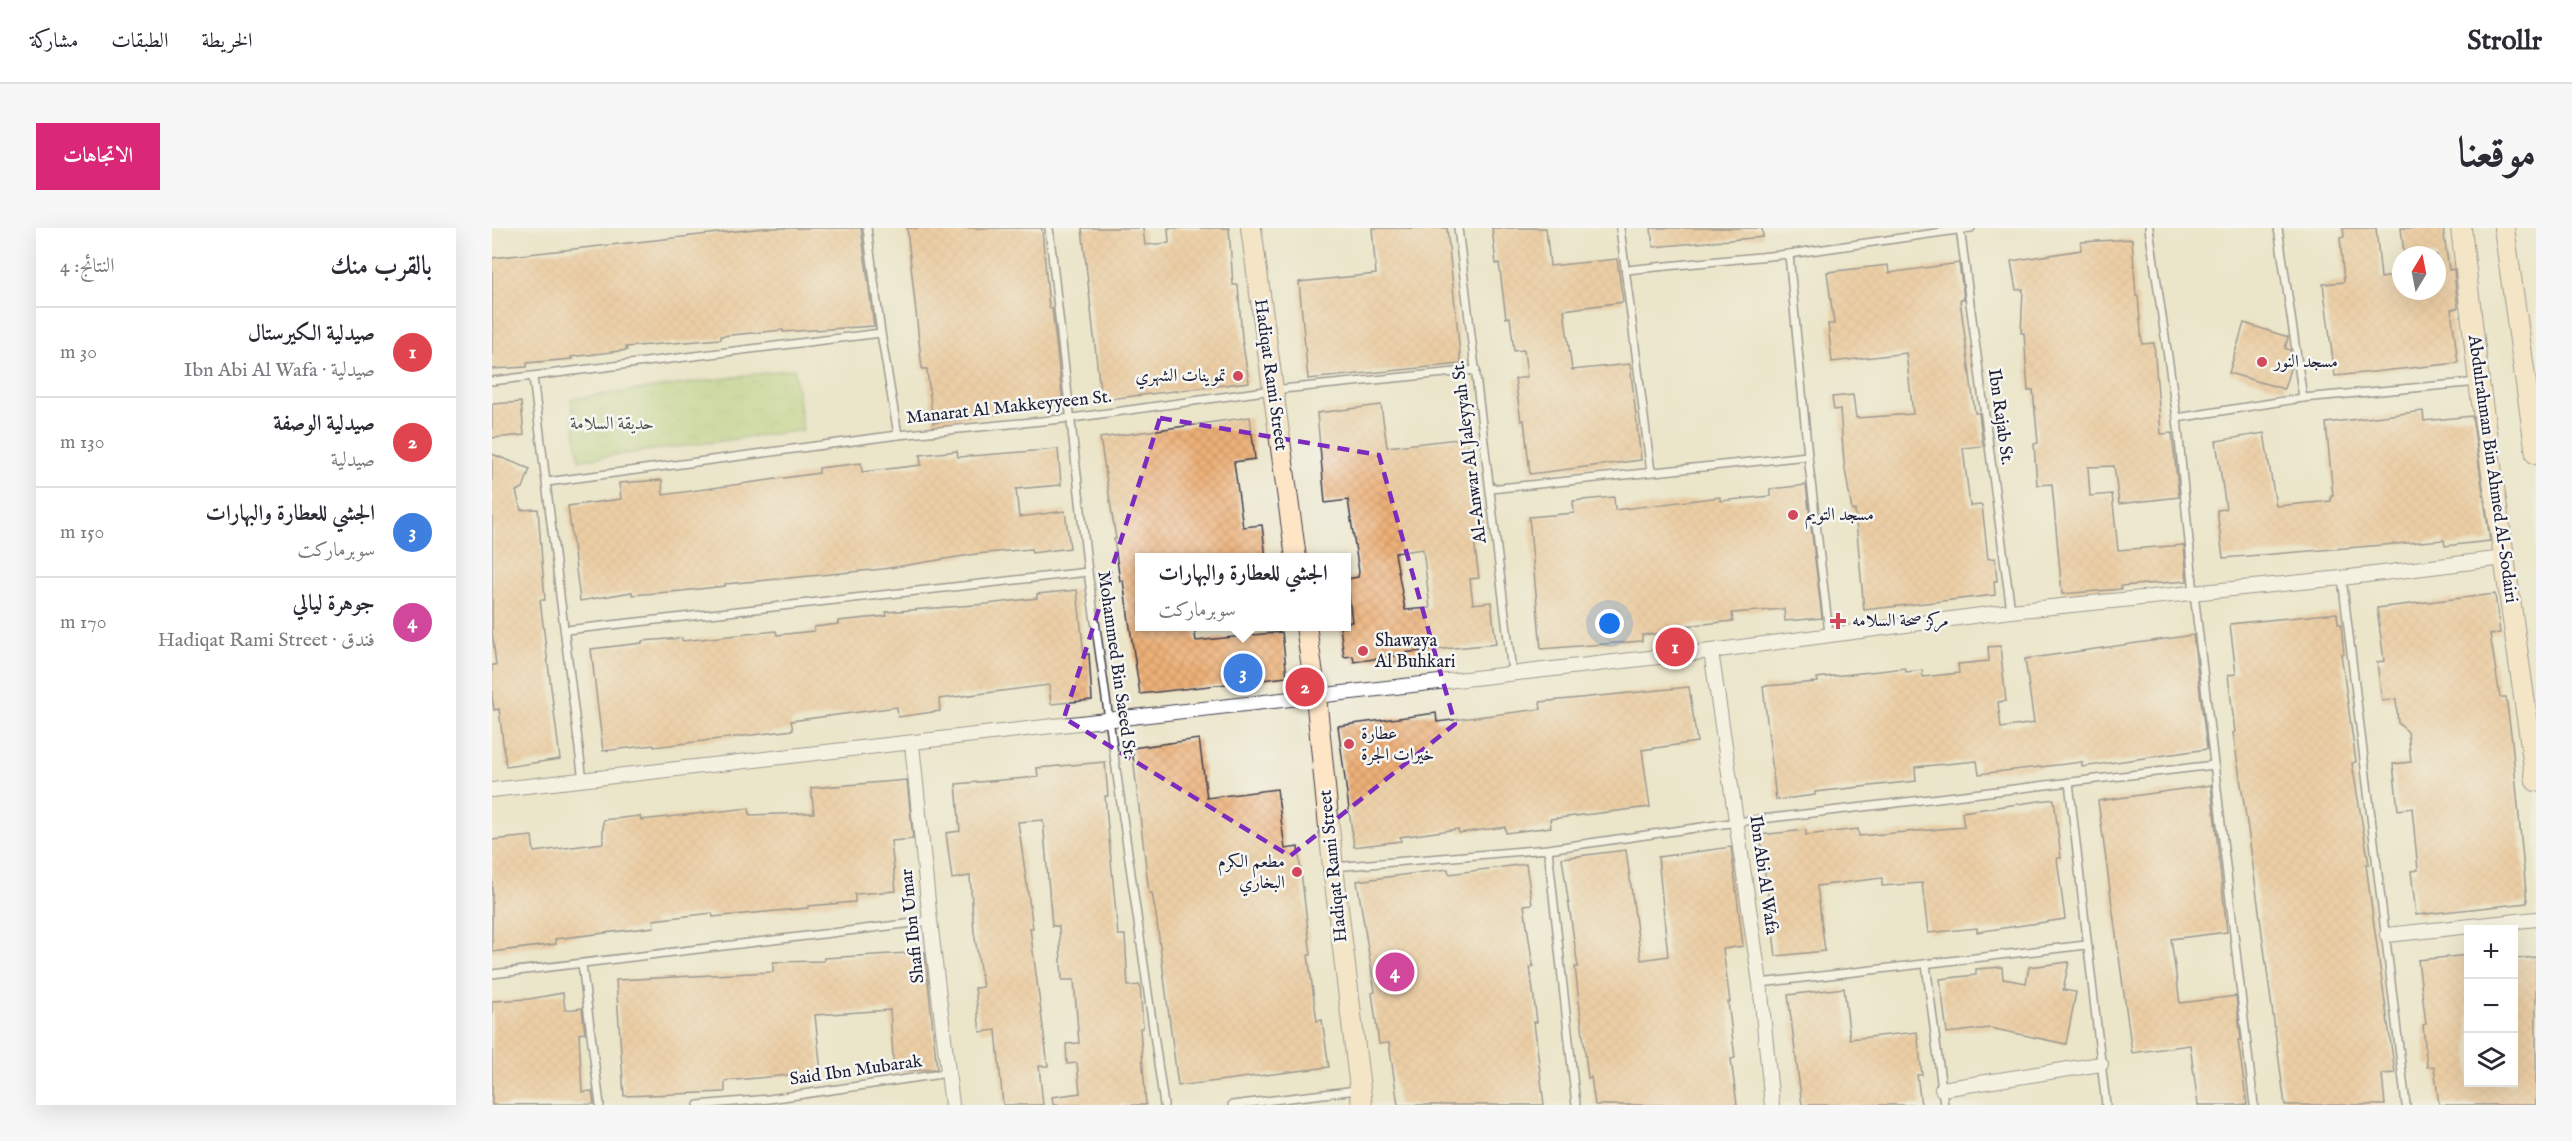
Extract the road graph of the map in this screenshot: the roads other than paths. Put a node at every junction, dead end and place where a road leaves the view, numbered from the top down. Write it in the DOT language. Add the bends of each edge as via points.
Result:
graph roads {
  1 [pos="867,228"];
  2 [pos="1048,228"];
  3 [pos="1251,228"];
  4 [pos="1458,228"];
  5 [pos="1620,228"];
  6 [pos="1960,228"];
  7 [pos="1971,228"];
  8 [pos="2149,228"];
  9 [pos="2278,228"];
  10 [pos="2461,228"];
  11 [pos="2504,228"];
  12 [pos="1789,254"];
  13 [pos="1626,270"];
  14 [pos="881,333"];
  15 [pos="1476,370"];
  16 [pos="533,376"];
  17 [pos="492,381"];
  18 [pos="2479,382"];
  19 [pos="1272,390"];
  20 [pos="2303,398"];
  21 [pos="1071,418"];
  22 [pos="2177,418"];
  23 [pos="898,435"];
  24 [pos="2536,454"];
  25 [pos="1808,456"];
  26 [pos="1651,472"];
  27 [pos="547,482"];
  28 [pos="1490,489"];
  29 [pos="1295,553"];
  30 [pos="2504,558"];
  31 [pos="1088,572"];
  32 [pos="2342,578"];
  33 [pos="2194,592"];
  34 [pos="2011,611"];
  35 [pos="566,630"];
  36 [pos="1307,631"];
  37 [pos="1829,633"];
  38 [pos="1711,651"];
  39 [pos="1512,672"];
  40 [pos="1316,696"];
  41 [pos="1109,721"];
  42 [pos="912,744"];
  43 [pos="2214,765"];
  44 [pos="583,781"];
  45 [pos="2536,781"];
  46 [pos="2069,782"];
  47 [pos="492,790"];
  48 [pos="1737,822"];
  49 [pos="1548,849"];
  50 [pos="1333,867"];
  51 [pos="2536,919"];
  52 [pos="930,921"];
  53 [pos="2387,935"];
  54 [pos="2086,945"];
  55 [pos="582,964"];
  56 [pos="1926,964"];
  57 [pos="492,975"];
  58 [pos="1760,983"];
  59 [pos="2101,1064"];
  60 [pos="948,1073"];
  61 [pos="1942,1089"];
  62 [pos="1361,1098"];
  63 [pos="770,1102"];
  64 [pos="600,1105"];
  65 [pos="698,1105"];
  66 [pos="952,1105"];
  67 [pos="1164,1105"];
  68 [pos="1232,1105"];
  69 [pos="1576,1105"];
  70 [pos="1772,1105"];
  71 [pos="1944,1105"];
  72 [pos="2106,1105"];
  73 [pos="2254,1105"];
  74 [pos="2406,1105"];
  1 -- 14 [label="lane"];
  2 -- 21 [label="lane, Mohammed Bin Saeed St."];
  3 -- 19 [label="street, Hadiqat Rami Street"];
  4 -- 15 [label="lane, Al-Anwar Al Jaleyyah St."];
  5 -- 13 [label="lane"];
  6 -- 7 [label="lane"];
  6 -- 12 [label="lane"];
  6 -- 34 [label="lane, Ibn Rajab St."];
  8 -- 22 [label="lane"];
  9 -- 20 [label="lane"];
  10 -- 18 [label="street, Abdulrahman Bin Ahmed Al-Sodairi"];
  11 -- 24 [label="street"];
  12 -- 13 [label="lane"];
  12 -- 25 [label="lane"];
  13 -- 26 [label="lane"];
  14 -- 16 [label="lane"];
  14 -- 23 [label="lane"];
  15 -- 19 [label="lane, Manarat Al Makkeyyeen St."];
  15 -- 28 [label="lane, Al-Anwar Al Jaleyyah St."];
  16 -- 17 [label="lane"];
  16 -- 27 [label="lane"];
  18 -- 20 [label="lane"];
  18 -- 30 [label="street, Abdulrahman Bin Ahmed Al-Sodairi"];
  19 -- 21 [label="lane, Manarat Al Makkeyyeen St."];
  19 -- 29 [label="street, Hadiqat Rami Street"];
  20 -- 22 [label="lane"];
  21 -- 23 [label="lane, Manarat Al Makkeyyeen St."];
  21 -- 31 [label="lane, Mohammed Bin Saeed St."];
  22 -- 33 [label="lane"];
  23 -- 27 [label="lane, Manarat Al Makkeyyeen St."];
  25 -- 26 [label="lane"];
  25 -- 37 [label="lane"];
  26 -- 28 [label="lane"];
  27 -- 35 [label="lane"];
  28 -- 39 [label="lane, Al-Anwar Al Jaleyyah St."];
  30 -- 32 [label="street"];
  30 -- 45 [label="street, Abdulrahman Bin Ahmed Al-Sodairi"];
  31 -- 35 [label="lane"];
  31 -- 41 [label="lane, Mohammed Bin Saeed St."];
  32 -- 33 [label="street"];
  32 -- 53 [label="lane"];
  33 -- 34 [label="street"];
  33 -- 43 [label="lane"];
  34 -- 37 [label="street"];
  35 -- 44 [label="lane"];
  36 -- 40 [label="street, Hadiqat Rami Street"];
  37 -- 38 [label="street"];
  38 -- 39 [label="street"];
  38 -- 48 [label="street, Ibn Abi Al Wafa"];
  39 -- 40 [label="street"];
  40 -- 41 [label="street"];
  40 -- 50 [label="street, Hadiqat Rami Street"];
  41 -- 42 [label="street"];
  41 -- 67 [label="lane, Mohammed Bin Saeed St."];
  42 -- 44 [label="street"];
  42 -- 52 [label="street, Shafi Ibn Umar"];
  43 -- 46 [label="lane"];
  43 -- 73 [label="lane"];
  44 -- 47 [label="street"];
  46 -- 48 [label="lane"];
  46 -- 54 [label="lane"];
  48 -- 49 [label="lane"];
  48 -- 58 [label="street, Ibn Abi Al Wafa"];
  49 -- 50 [label="lane"];
  49 -- 69 [label="lane"];
  50 -- 62 [label="street, Hadiqat Rami Street"];
  51 -- 53 [label="street"];
  52 -- 55 [label="lane"];
  52 -- 60 [label="street, Shafi Ibn Umar"];
  53 -- 74 [label="lane"];
  54 -- 56 [label="lane"];
  54 -- 59 [label="lane"];
  55 -- 57 [label="lane"];
  55 -- 64 [label="lane"];
  56 -- 58 [label="lane"];
  56 -- 61 [label="lane"];
  58 -- 70 [label="street, Ibn Abi Al Wafa"];
  59 -- 61 [label="street"];
  59 -- 72 [label="lane"];
  60 -- 63 [label="lane, Said Ibn Mubarak"];
  60 -- 66 [label="street, Shafi Ibn Umar"];
  61 -- 71 [label="lane"];
  62 -- 68 [label="lane"];
  63 -- 65 [label="lane, Said Ibn Mubarak"];
}
